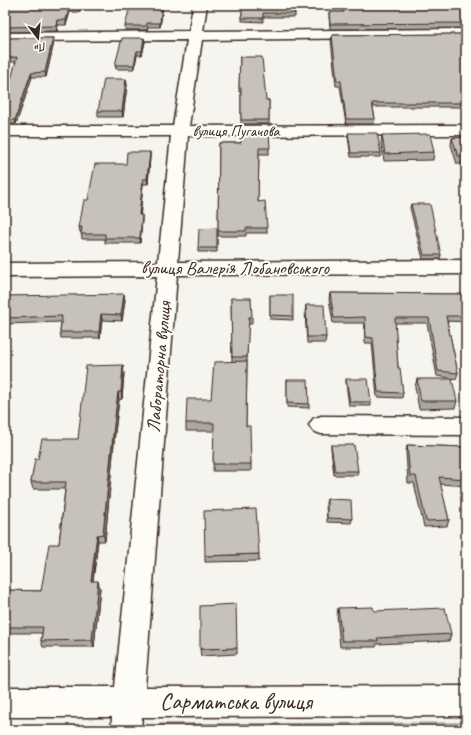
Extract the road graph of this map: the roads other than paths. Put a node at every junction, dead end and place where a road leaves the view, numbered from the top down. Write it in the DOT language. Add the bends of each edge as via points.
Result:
graph roads {
  1 [pos="200,5"];
  2 [pos="466,33"];
  3 [pos="197,35"];
  4 [pos="5,37"];
  5 [pos="466,130"];
  6 [pos="180,131"];
  7 [pos="5,132"];
  8 [pos="466,267"];
  9 [pos="168,268"];
  10 [pos="5,270"];
  11 [pos="321,425"];
  12 [pos="466,426"];
  13 [pos="466,701"];
  14 [pos="5,702"];
  15 [pos="129,702"];
  16 [pos="126,730"];
  1 -- 3 [label="street, Лабораторна вулиця"];
  2 -- 3 [label="street"];
  3 -- 4 [label="street"];
  3 -- 6 [label="street, Лабораторна вулиця"];
  5 -- 6 [label="street, вулиця Пугачова"];
  6 -- 7 [label="street, вулиця Пугачова"];
  6 -- 9 [label="street, Лабораторна вулиця"];
  8 -- 9 [label="street, вулиця Валерія Лобановського"];
  9 -- 10 [label="street, вулиця Валерія Лобановського"];
  9 -- 15 [label="street, Лабораторна вулиця"];
  11 -- 12 [label="street"];
  13 -- 15 [label="street, Сарматська вулиця"];
  14 -- 15 [label="street, Сарматська вулиця"];
  15 -- 16 [label="street, Лабораторна вулиця"];
}
